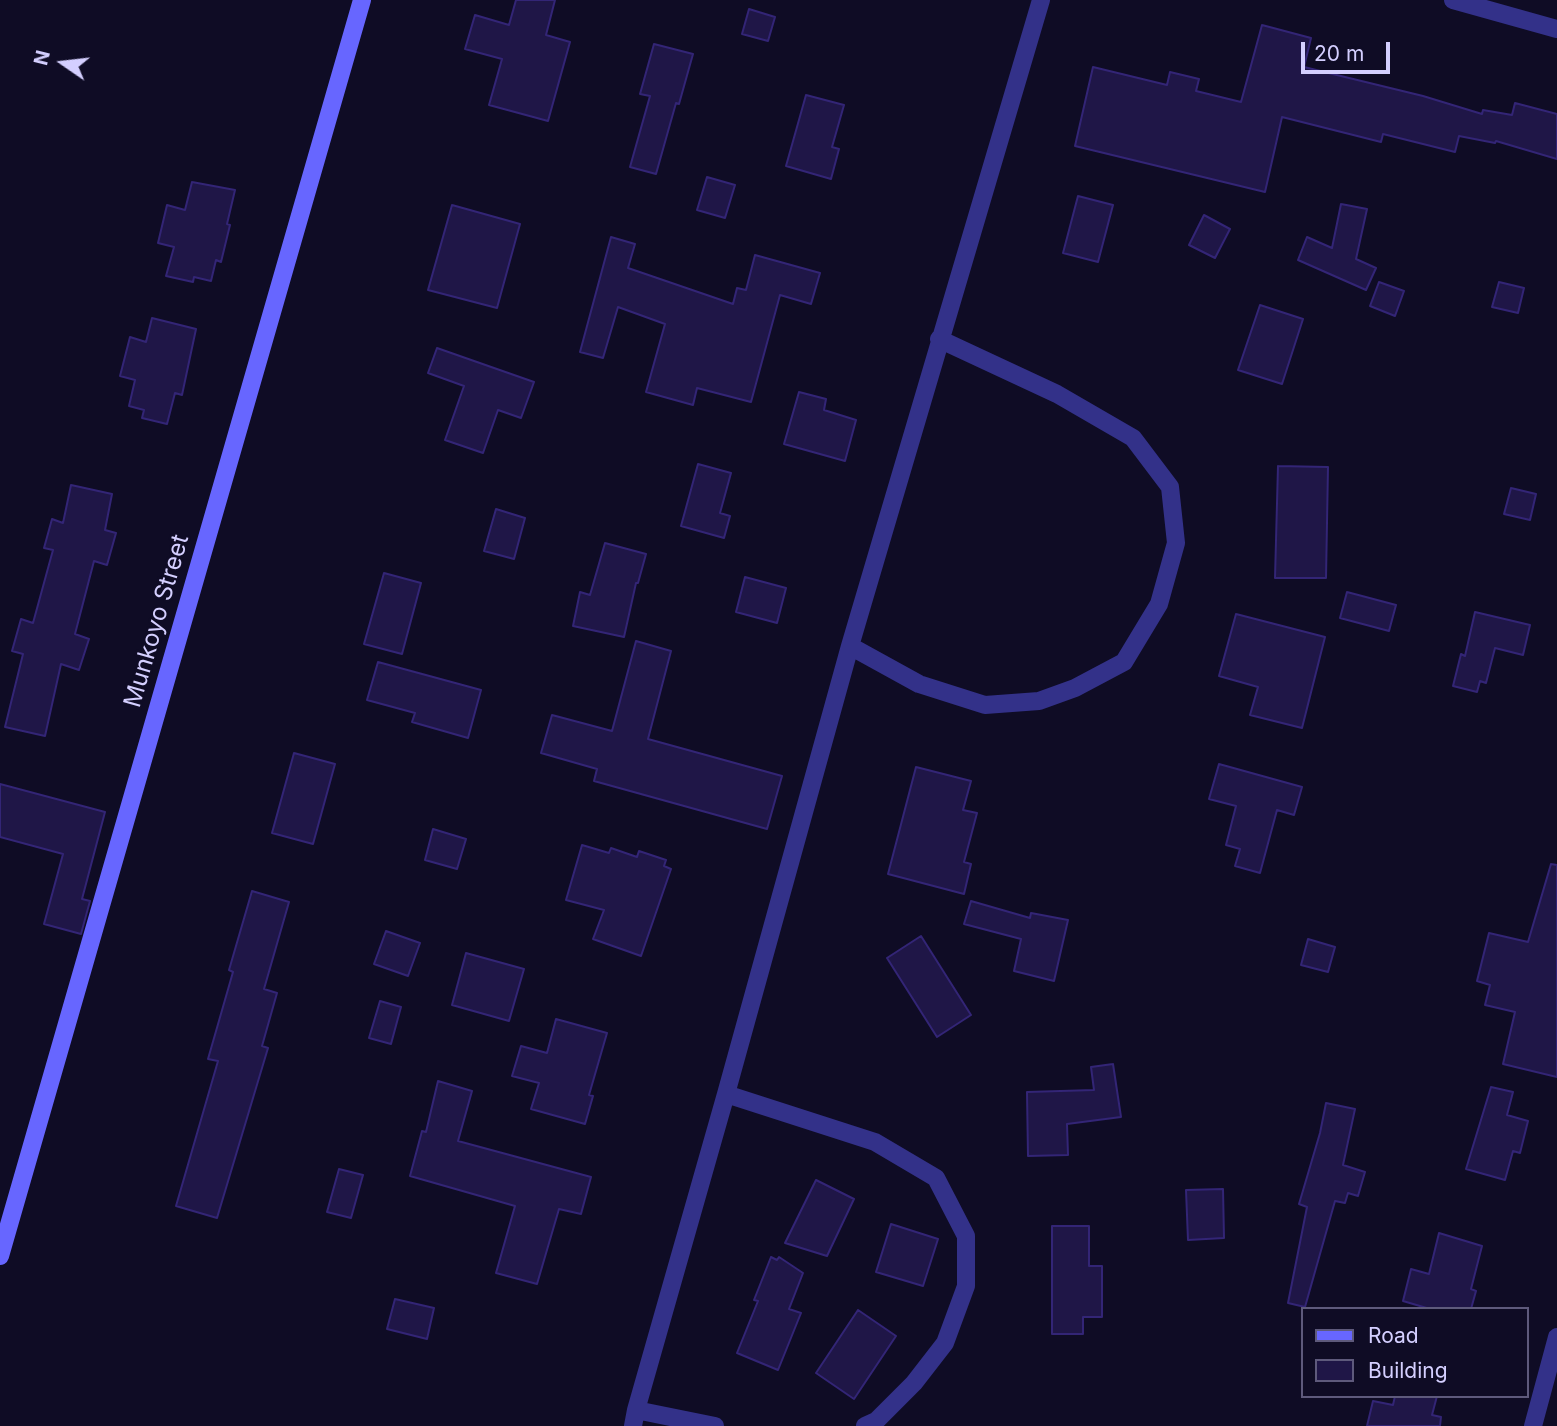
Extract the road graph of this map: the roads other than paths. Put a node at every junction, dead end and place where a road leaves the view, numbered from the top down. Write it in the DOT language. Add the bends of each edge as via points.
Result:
graph roads {
  1 [pos="362,0"];
  2 [pos="1041,0"];
  3 [pos="1453,0"];
  4 [pos="1557,29"];
  5 [pos="939,340"];
  6 [pos="850,646"];
  7 [pos="726,1094"];
  8 [pos="0,1256"];
  9 [pos="1557,1337"];
  10 [pos="634,1418"];
  11 [pos="715,1426"];
  12 [pos="865,1426"];
  13 [pos="1533,1426"];
  1 -- 8 [label="street, Munkoyo Street"];
  2 -- 5 [label="street"];
  3 -- 4 [label="street"];
  5 -- 6 [label="street"];
  5 -- 6 [label="street" via="1057,394 1133,438 1170,487 1176,543 1159,604 1124,662 1039,701 985,705 919,684"];
  6 -- 7 [label="street"];
  7 -- 10 [label="street"];
  7 -- 12 [label="street" via="875,1142 936,1178 966,1236 965,1286 945,1343 914,1383"];
  9 -- 13 [label="street"];
  10 -- 11 [label="street"];
}
